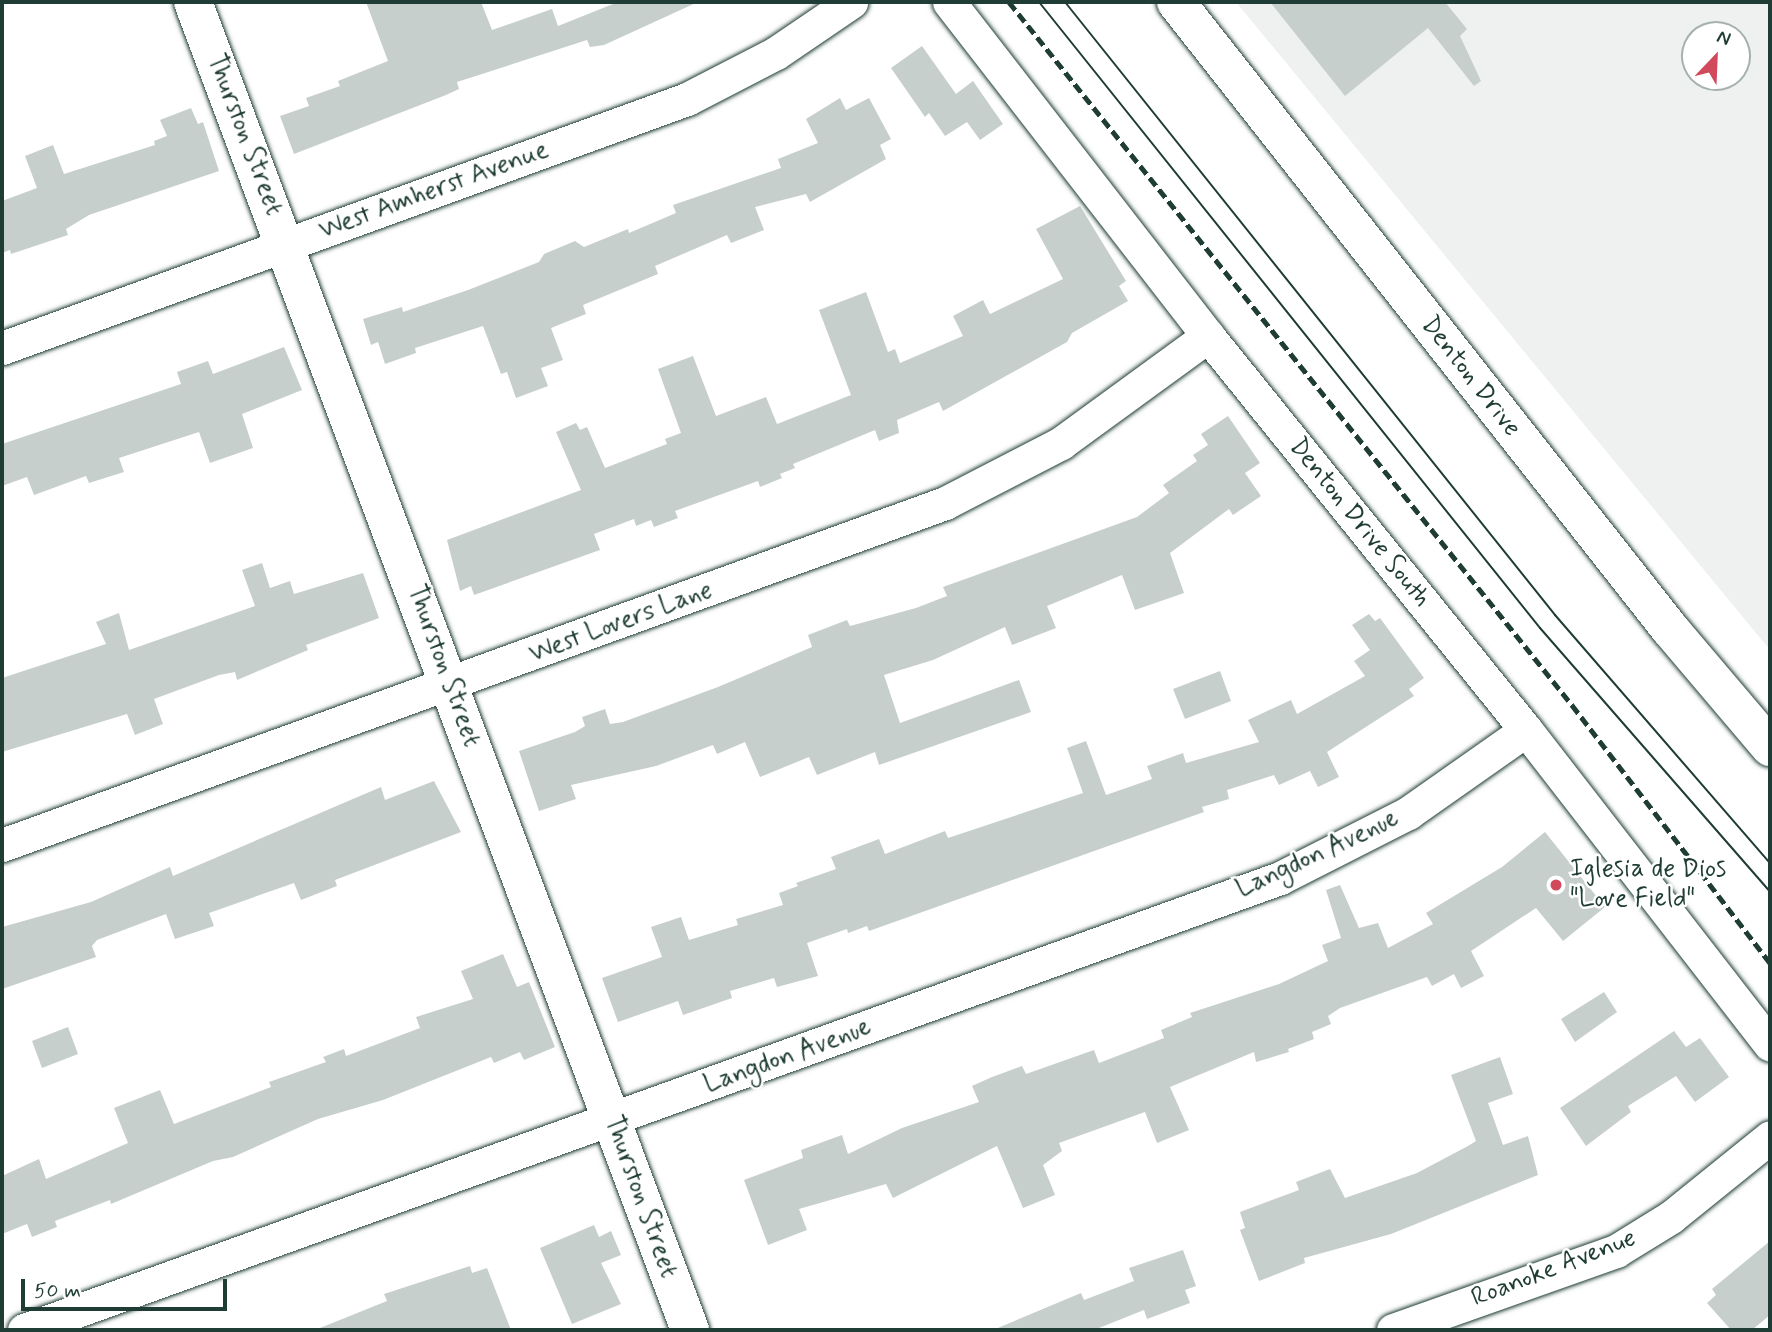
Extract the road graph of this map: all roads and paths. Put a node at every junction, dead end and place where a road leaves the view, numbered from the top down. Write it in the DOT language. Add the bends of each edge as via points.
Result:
graph roads {
  1 [pos="193,2"];
  2 [pos="851,2"];
  3 [pos="949,2"];
  4 [pos="1176,2"];
  5 [pos="287,245"];
  6 [pos="1208,336"];
  7 [pos="2,348"];
  8 [pos="450,686"];
  9 [pos="1527,730"];
  10 [pos="1770,747"];
  11 [pos="2,845"];
  12 [pos="1770,1044"];
  13 [pos="612,1119"];
  14 [pos="1770,1137"];
  15 [pos="24,1330"];
  16 [pos="690,1330"];
  17 [pos="1392,1330"];
  1 -- 5 [label="street, Thurston Street"];
  2 -- 5 [label="street, West Amherst Avenue" via="776,54 687,99"];
  3 -- 6 [label="street, Denton Drive South"];
  4 -- 10 [label="street, Denton Drive" via="1653,607"];
  5 -- 7 [label="street, West Amherst Avenue"];
  5 -- 8 [label="street, Thurston Street"];
  6 -- 8 [label="street, West Lovers Lane" via="1061,443 992,482"];
  6 -- 9 [label="street, Denton Drive South"];
  8 -- 11 [label="street, West Lovers Lane"];
  8 -- 13 [label="street, Thurston Street"];
  9 -- 12 [label="street, Denton Drive South"];
  9 -- 13 [label="street, Langdon Avenue" via="1408,813 1280,878"];
  13 -- 15 [label="street, Langdon Avenue"];
  13 -- 16 [label="street, Thurston Street"];
  14 -- 17 [label="street, Roanoke Avenue" via="1671,1217 1616,1251"];
}
